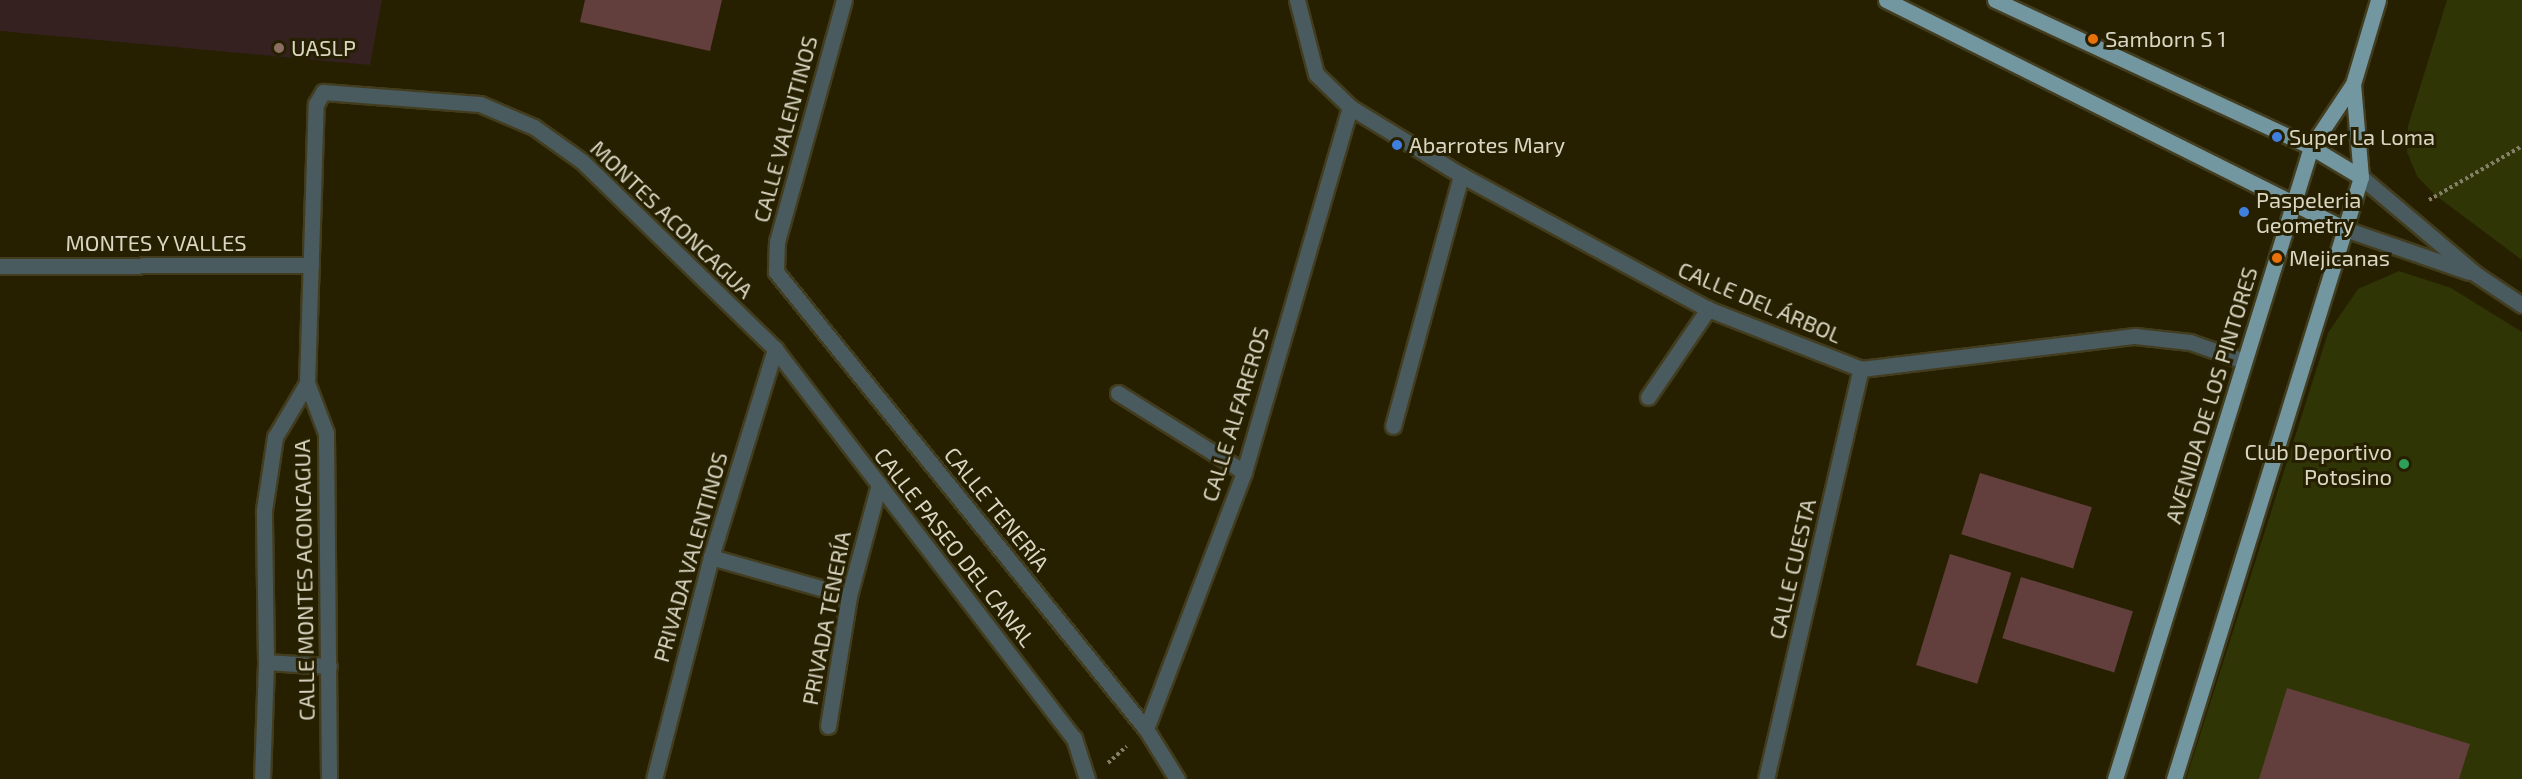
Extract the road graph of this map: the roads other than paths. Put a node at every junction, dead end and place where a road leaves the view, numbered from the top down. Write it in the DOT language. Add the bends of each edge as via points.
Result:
graph roads {
  1 [pos="844,0"];
  2 [pos="1297,0"];
  3 [pos="1886,0"];
  4 [pos="2378,0"];
  5 [pos="2003,2"];
  6 [pos="2353,84"];
  7 [pos="1350,107"];
  8 [pos="534,127"];
  9 [pos="2310,147"];
  10 [pos="1461,175"];
  11 [pos="2361,177"];
  12 [pos="2295,201"];
  13 [pos="2345,229"];
  14 [pos="311,265"];
  15 [pos="0,266"];
  16 [pos="776,272"];
  17 [pos="2477,275"];
  18 [pos="2522,304"];
  19 [pos="1708,309"];
  20 [pos="775,349"];
  21 [pos="2244,361"];
  22 [pos="1861,369"];
  23 [pos="307,383"];
  24 [pos="1118,393"];
  25 [pos="1648,397"];
  26 [pos="1393,426"];
  27 [pos="1244,472"];
  28 [pos="879,484"];
  29 [pos="711,558"];
  30 [pos="849,596"];
  31 [pos="266,662"];
  32 [pos="329,666"];
  33 [pos="828,726"];
  34 [pos="1146,729"];
  35 [pos="1093,775"];
  36 [pos="262,779"];
  37 [pos="329,779"];
  38 [pos="654,779"];
  39 [pos="1177,779"];
  40 [pos="1767,779"];
  41 [pos="2115,779"];
  42 [pos="2174,779"];
  1 -- 16 [label="street, CALLE VALENTINOS" via="777,241"];
  2 -- 7 [label="street, CALLE DEL ÁRBOL" via="1316,74"];
  3 -- 12 [label="main road"];
  4 -- 6 [label="main road, AVENIDA DE LOS PINTORES"];
  5 -- 9 [label="main road"];
  6 -- 9 [label="main road, AVENIDA DE LOS PINTORES"];
  6 -- 11 [label="main road"];
  7 -- 10 [label="street, CALLE DEL ÁRBOL"];
  7 -- 27 [label="street, CALLE ALFAREROS"];
  8 -- 14 [label="street, CALLE MONTES ACONCAGUA" via="480,104 323,92 316,104"];
  8 -- 20 [label="street, MONTES ACONCAGUA" via="583,162"];
  9 -- 11 [label="main road"];
  9 -- 12 [label="main road, AVENIDA DE LOS PINTORES"];
  10 -- 19 [label="street, CALLE DEL ÁRBOL"];
  10 -- 26 [label="street"];
  11 -- 13 [label="main road"];
  11 -- 17 [label="street"];
  12 -- 13 [label="main road"];
  12 -- 21 [label="main road, AVENIDA DE LOS PINTORES"];
  13 -- 17 [label="street"];
  13 -- 42 [label="main road"];
  14 -- 15 [label="street, MONTES Y VALLES"];
  14 -- 23 [label="street, CALLE MONTES ACONCAGUA"];
  16 -- 34 [label="street, CALLE TENERÍA"];
  17 -- 18 [label="street"];
  19 -- 22 [label="street, CALLE DEL ÁRBOL"];
  19 -- 25 [label="street"];
  20 -- 28 [label="street, CALLE PASEO DEL CANAL"];
  20 -- 29 [label="street, PRIVADA VALENTINOS"];
  21 -- 22 [label="street, CALLE DEL ÁRBOL" via="2190,342 2135,336"];
  21 -- 41 [label="main road, AVENIDA DE LOS PINTORES"];
  22 -- 40 [label="street, CALLE CUESTA"];
  23 -- 31 [label="street, CALLE MONTES ACONCAGUA" via="275,437 267,489"];
  23 -- 32 [label="street, CALLE MONTES ACONCAGUA" via="326,433"];
  24 -- 27 [label="street"];
  27 -- 34 [label="street, CALLE ALFAREROS"];
  28 -- 30 [label="street, PRIVADA TENERÍA"];
  28 -- 35 [label="street, CALLE PASEO DEL CANAL" via="1074,738"];
  29 -- 30 [label="street"];
  29 -- 38 [label="street, PRIVADA VALENTINOS"];
  30 -- 33 [label="street, PRIVADA TENERÍA"];
  31 -- 32 [label="street"];
  31 -- 36 [label="street, CALLE MONTES ACONCAGUA"];
  32 -- 37 [label="street, CALLE MONTES ACONCAGUA"];
  34 -- 39 [label="street, CALLE TENERÍA"];
}
